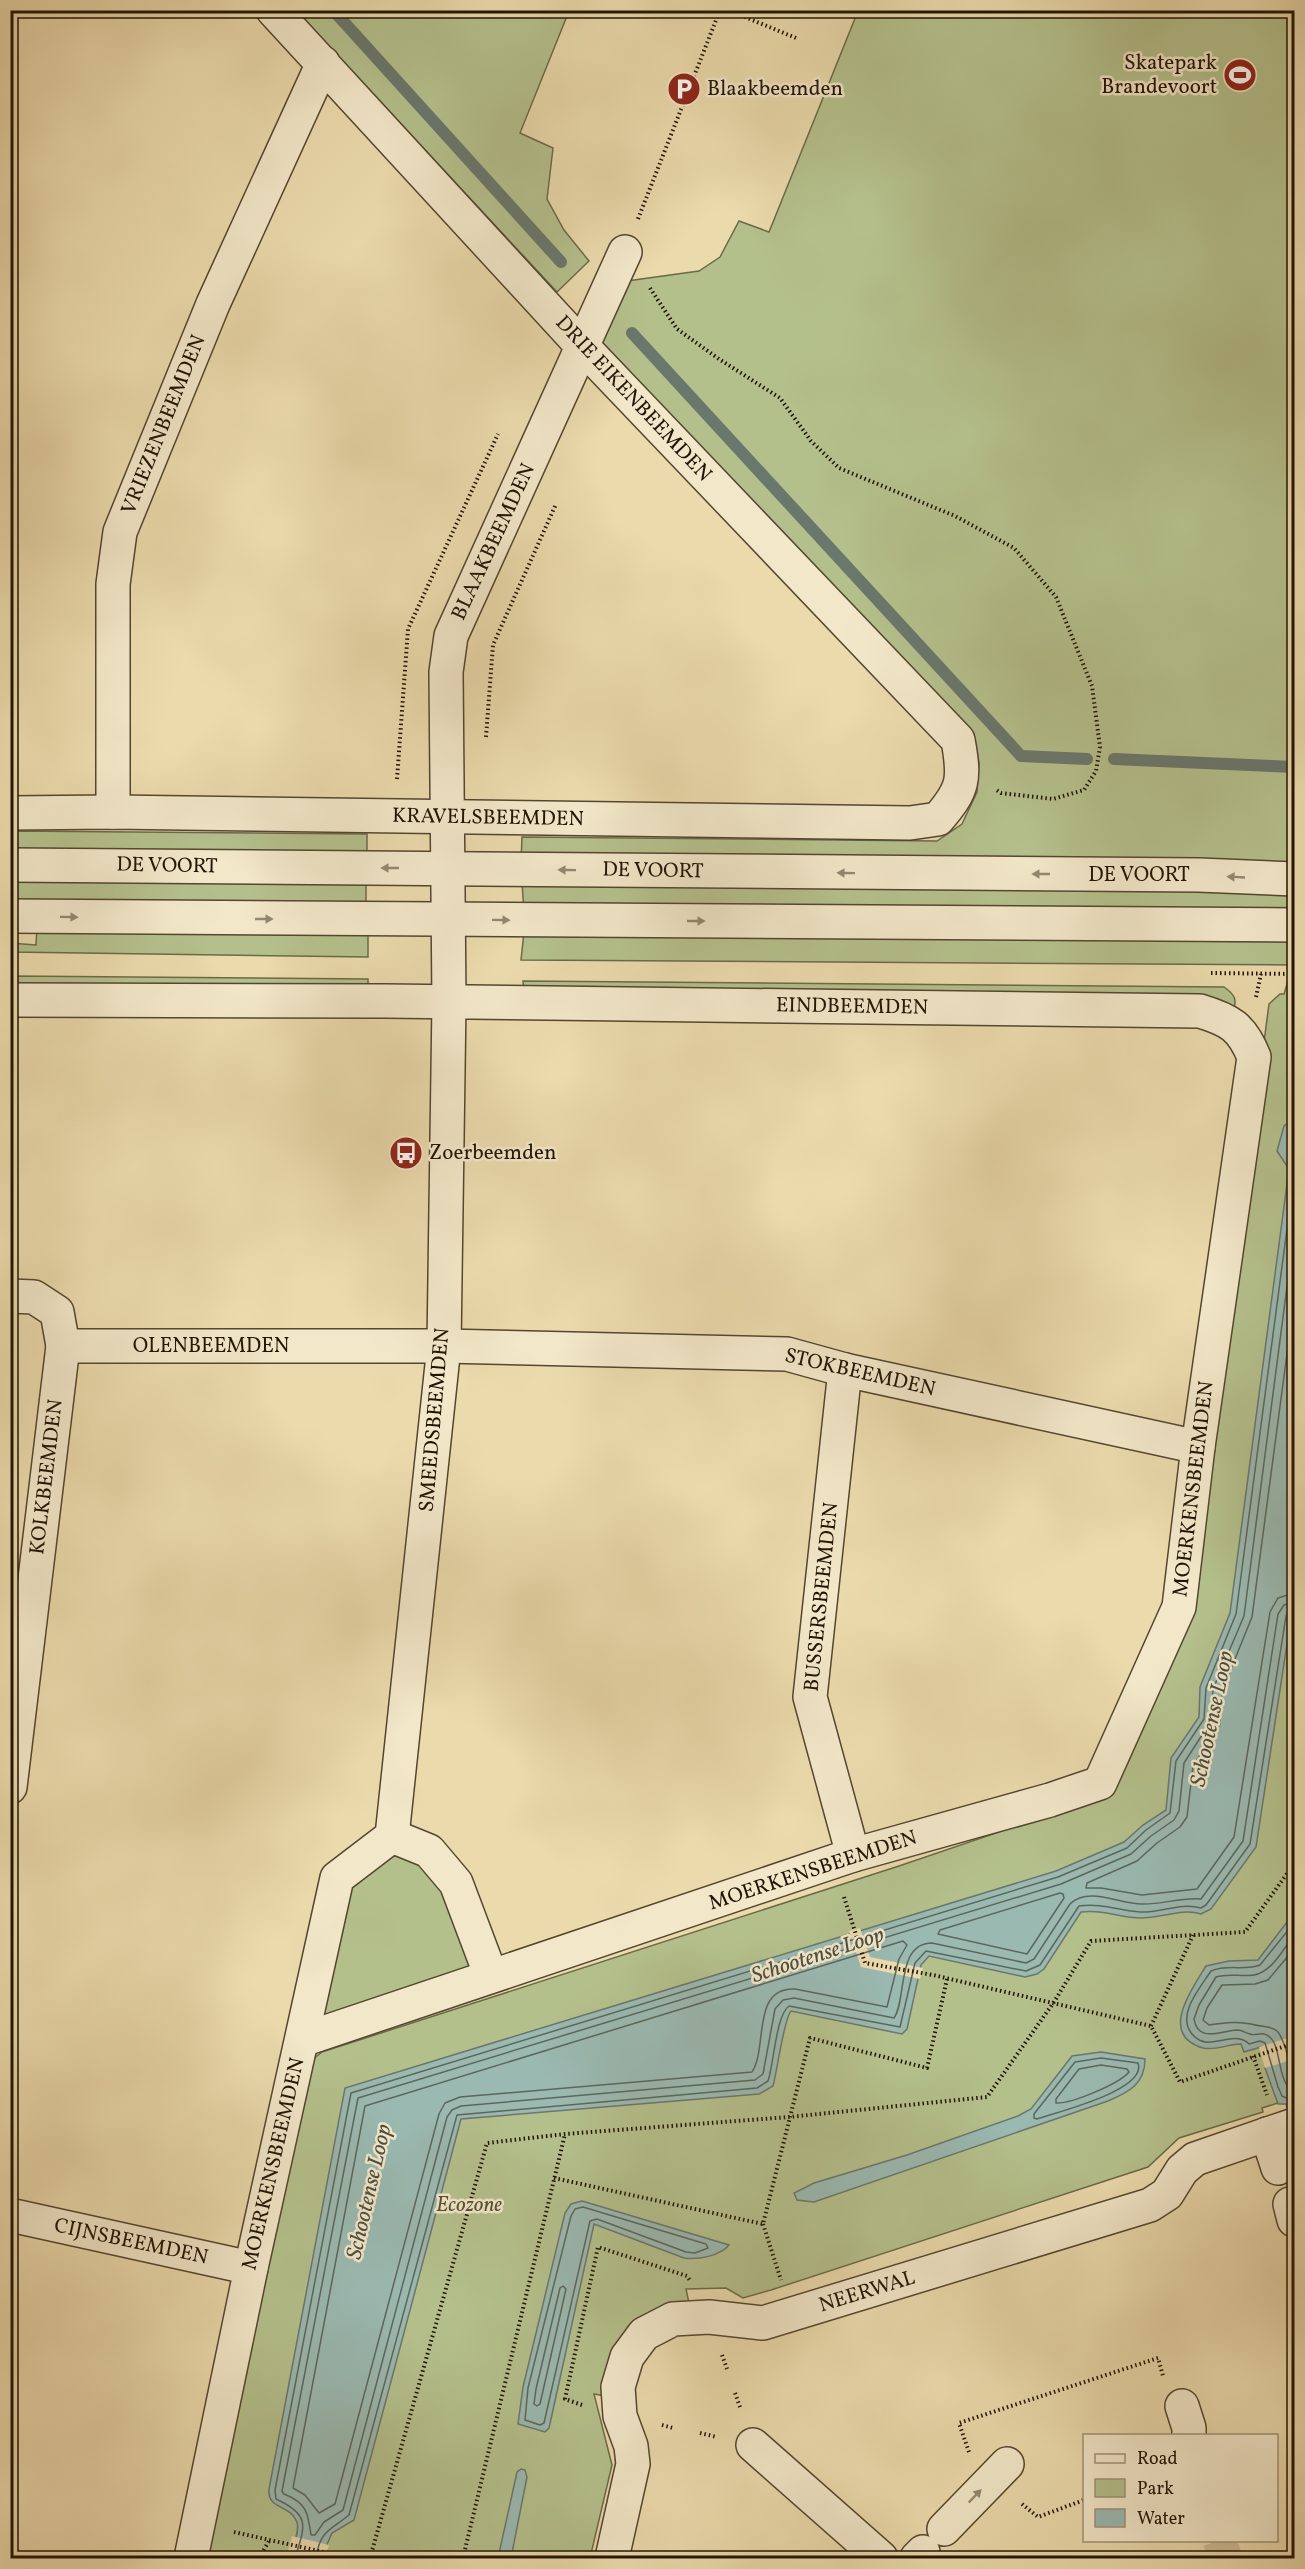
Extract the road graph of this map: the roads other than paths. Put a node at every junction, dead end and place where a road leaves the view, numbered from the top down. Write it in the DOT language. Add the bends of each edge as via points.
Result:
graph roads {
  1 [pos="273,10"];
  2 [pos="323,63"];
  3 [pos="625,252"];
  4 [pos="583,347"];
  5 [pos="960,784"];
  6 [pos="113,812"];
  7 [pos="10,813"];
  8 [pos="448,818"];
  9 [pos="10,865"];
  10 [pos="448,868"];
  11 [pos="1294,879"];
  12 [pos="10,916"];
  13 [pos="449,919"];
  14 [pos="1294,925"];
  15 [pos="10,1000"];
  16 [pos="449,1002"];
  17 [pos="1246,1038"];
  18 [pos="10,1296"];
  19 [pos="63,1346"];
  20 [pos="444,1346"];
  21 [pos="845,1370"];
  22 [pos="1197,1447"];
  23 [pos="10,1787"];
  24 [pos="392,1836"];
  25 [pos="854,1856"];
  26 [pos="491,1976"];
  27 [pos="302,2040"];
  28 [pos="1285,2128"];
  29 [pos="1278,2168"];
  30 [pos="10,2216"];
  31 [pos="250,2268"];
  32 [pos="753,2445"];
  33 [pos="1007,2464"];
  34 [pos="928,2546"];
  35 [pos="190,2559"];
  36 [pos="612,2559"];
  37 [pos="881,2559"];
  1 -- 2 [label="street, DRIE EIKENBEEMDEN"];
  2 -- 4 [label="street, DRIE EIKENBEEMDEN"];
  2 -- 6 [label="street, VRIEZENBEEMDEN" via="213,304 120,532 113,585"];
  3 -- 4 [label="street, BLAAKBEEMDEN"];
  4 -- 5 [label="street, DRIE EIKENBEEMDEN" via="958,740"];
  4 -- 8 [label="street, BLAAKBEEMDEN" via="451,636 446,672"];
  5 -- 8 [label="street, KRAVELSBEEMDEN" via="938,819 910,823"];
  6 -- 7 [label="street, KRAVELSBEEMDEN"];
  6 -- 8 [label="street, KRAVELSBEEMDEN"];
  8 -- 10 [label="street, BLAAKBEEMDEN"];
  10 -- 9 [label="street, DE VOORT, one-way"];
  11 -- 10 [label="street, DE VOORT, one-way"];
  10 -- 13 [label="street, BLAAKBEEMDEN"];
  12 -- 13 [label="street, one-way"];
  13 -- 14 [label="street, one-way"];
  13 -- 16 [label="street, BLAAKBEEMDEN"];
  15 -- 16 [label="street"];
  16 -- 17 [label="street, EINDBEEMDEN" via="1200,1011 1224,1018"];
  16 -- 20 [label="street, SMEEDSBEEMDEN"];
  17 -- 22 [label="street, MOERKENSBEEMDEN" via="1254,1057"];
  18 -- 19 [label="street" via="34,1297 57,1312"];
  19 -- 20 [label="street, OLENBEEMDEN"];
  19 -- 23 [label="street, KOLKBEEMDEN"];
  20 -- 21 [label="street, STOKBEEMDEN" via="787,1354"];
  20 -- 24 [label="street, SMEEDSBEEMDEN"];
  21 -- 22 [label="street, STOKBEEMDEN"];
  21 -- 25 [label="street, BUSSERSBEEMDEN" via="810,1697"];
  22 -- 25 [label="street, MOERKENSBEEMDEN" via="1179,1607 1100,1784"];
  24 -- 26 [label="street" via="429,1851 456,1883"];
  24 -- 27 [label="street" via="337,1878"];
  25 -- 26 [label="street, MOERKENSBEEMDEN"];
  26 -- 27 [label="street, MOERKENSBEEMDEN"];
  27 -- 31 [label="street, MOERKENSBEEMDEN"];
  28 -- 29 [label="street"];
  28 -- 36 [label="street, NEERWAL" via="1195,2158 1167,2194 1150,2205 763,2323 709,2317 673,2319 644,2334 627,2357 618,2387 620,2416 633,2464"];
  30 -- 31 [label="street, CIJNSBEEMDEN"];
  31 -- 35 [label="street, MOERKENSBEEMDEN"];
  32 -- 37 [label="street"];
  34 -- 33 [label="street, one-way"];
}
